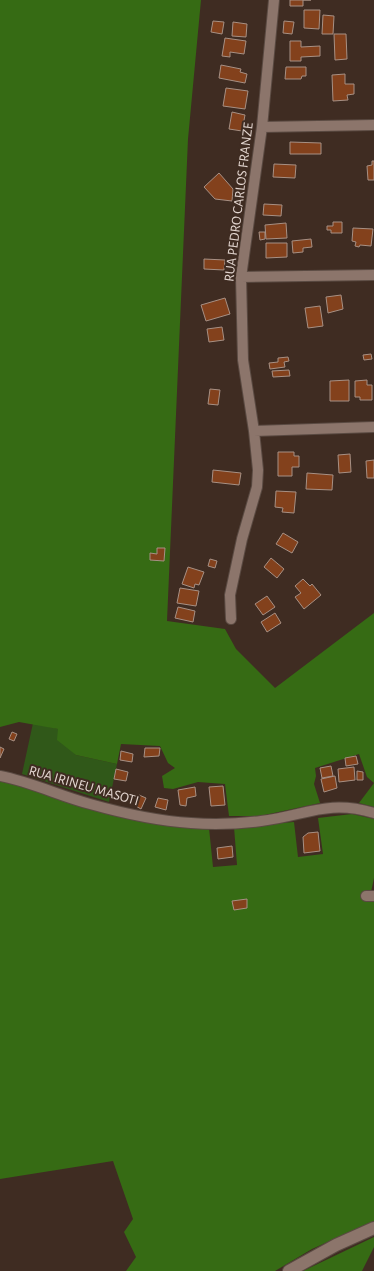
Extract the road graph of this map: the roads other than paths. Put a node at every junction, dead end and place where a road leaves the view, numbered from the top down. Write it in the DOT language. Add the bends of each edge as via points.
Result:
graph roads {
  1 [pos="274,0"];
  2 [pos="374,125"];
  3 [pos="262,127"];
  4 [pos="374,275"];
  5 [pos="241,277"];
  6 [pos="374,427"];
  7 [pos="254,430"];
  8 [pos="231,619"];
  9 [pos="0,776"];
  10 [pos="374,813"];
  11 [pos="374,1228"];
  12 [pos="289,1271"];
  1 -- 3 [label="street, RUA PEDRO CARLOS FRANZE"];
  2 -- 3 [label="street"];
  3 -- 5 [label="street, RUA PEDRO CARLOS FRANZE"];
  4 -- 5 [label="street"];
  5 -- 7 [label="street, RUA PEDRO CARLOS FRANZE" via="243,360"];
  6 -- 7 [label="street"];
  7 -- 8 [label="street, RUA PEDRO CARLOS FRANZE" via="257,487 242,539 230,596"];
  9 -- 10 [label="street, RUA IRINEU MASOTI" via="89,804 191,823 262,821 327,807 359,808"];
  11 -- 12 [label="street"];
}
